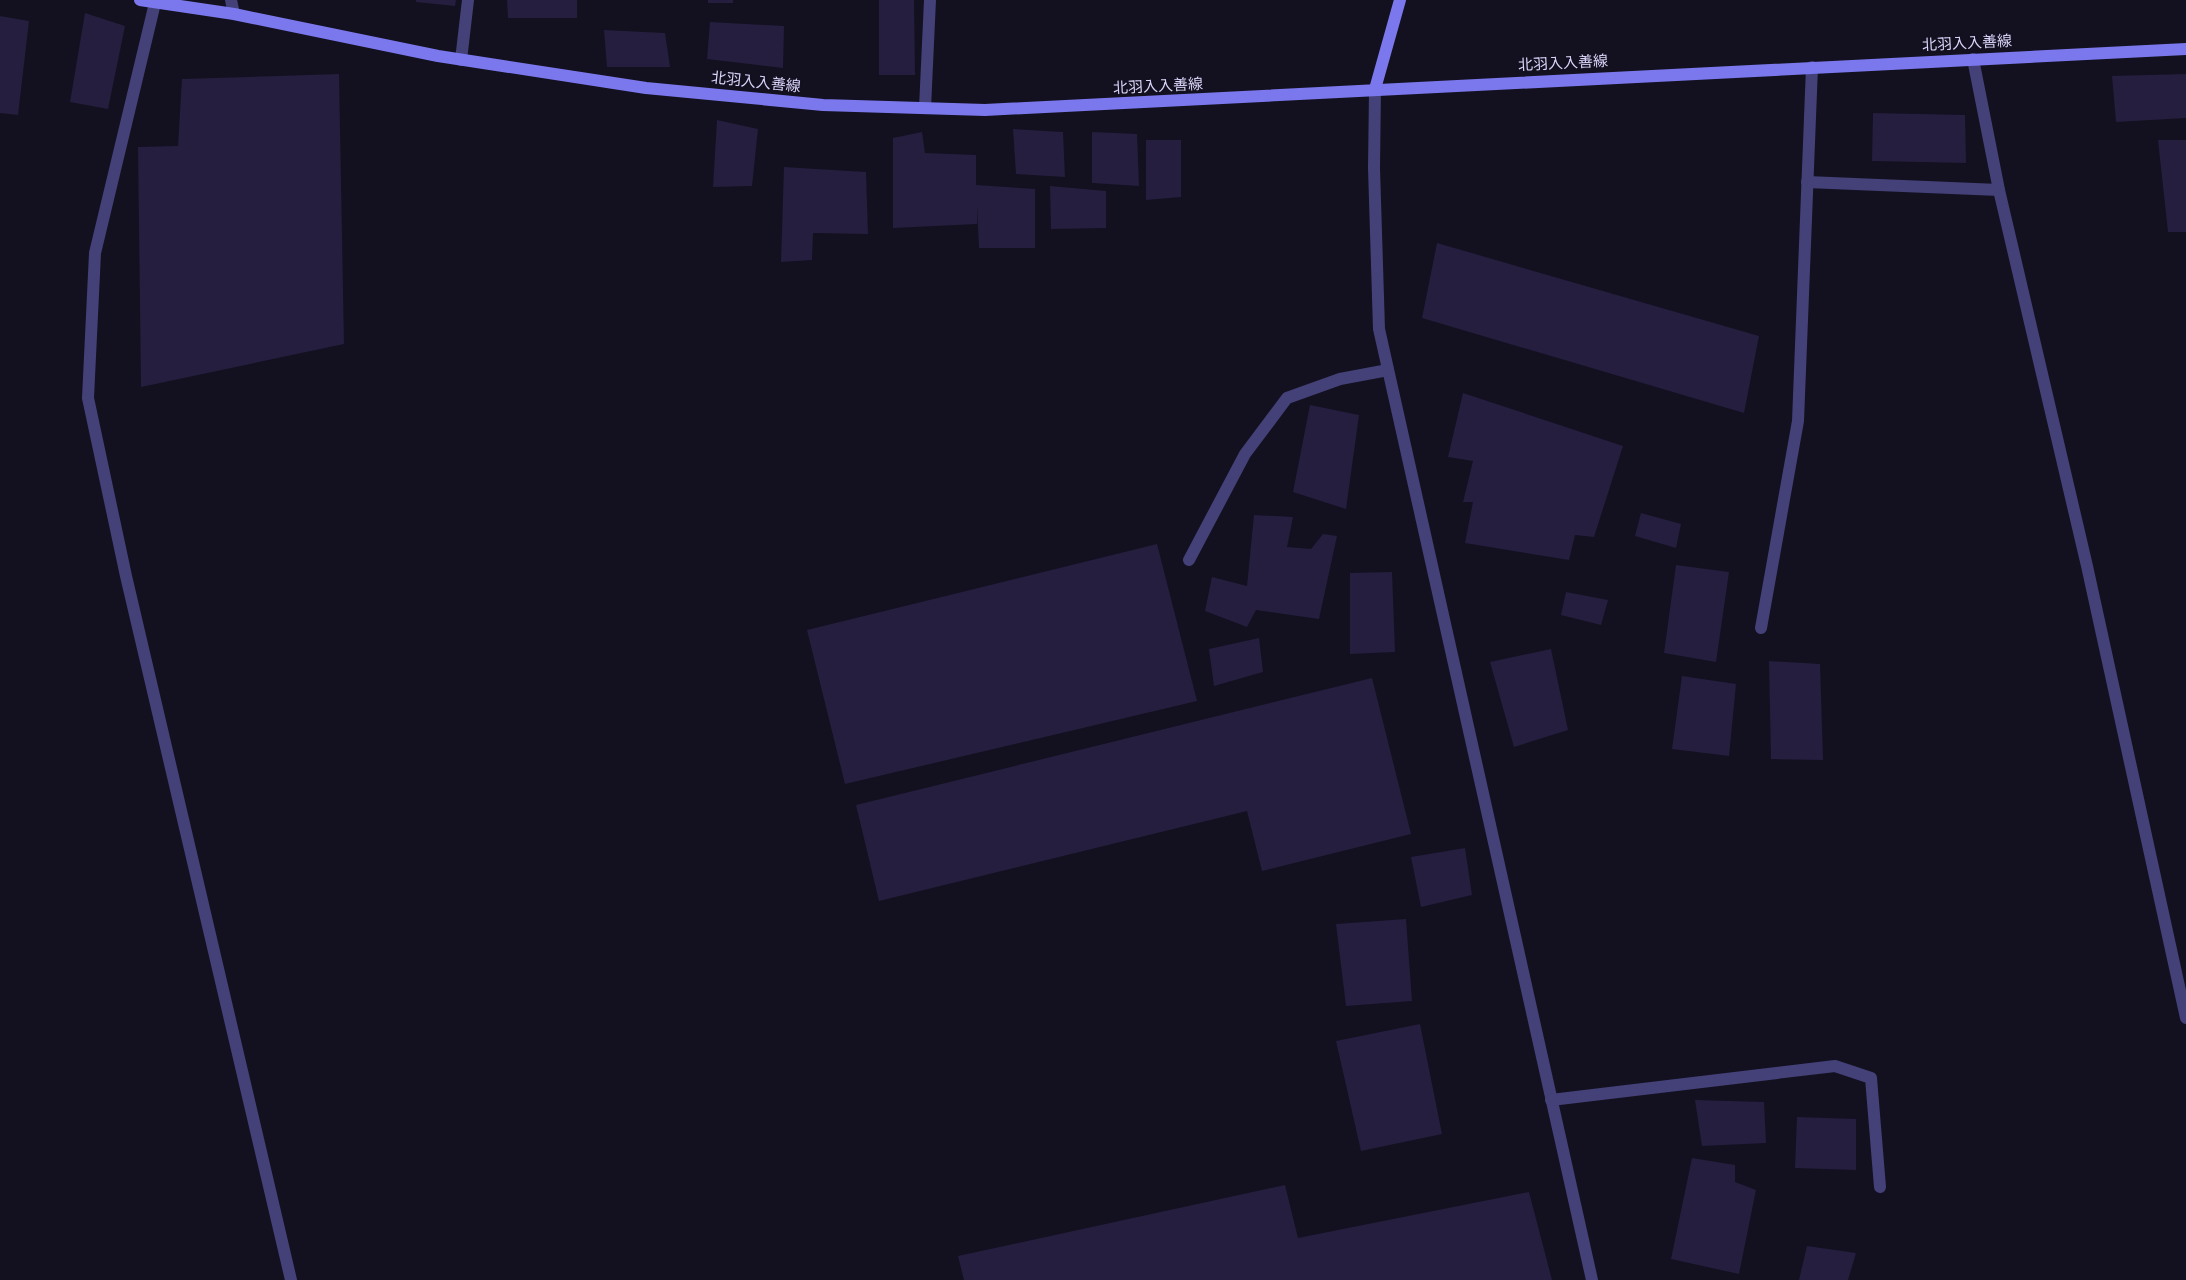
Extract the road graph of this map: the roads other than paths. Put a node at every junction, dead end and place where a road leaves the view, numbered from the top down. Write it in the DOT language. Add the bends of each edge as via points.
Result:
graph roads {
  1 [pos="140,0"];
  2 [pos="231,0"];
  3 [pos="468,0"];
  4 [pos="930,0"];
  5 [pos="1400,0"];
  6 [pos="155,3"];
  7 [pos="234,14"];
  8 [pos="2186,49"];
  9 [pos="1973,59"];
  10 [pos="461,60"];
  11 [pos="1812,67"];
  12 [pos="1375,88"];
  13 [pos="925,108"];
  14 [pos="1807,182"];
  15 [pos="2000,190"];
  16 [pos="1388,370"];
  17 [pos="1189,560"];
  18 [pos="1761,628"];
  19 [pos="2186,1018"];
  20 [pos="1551,1100"];
  21 [pos="1880,1187"];
  22 [pos="291,1280"];
  23 [pos="1592,1280"];
  1 -- 6 [label="main road, 北羽入入善線"];
  2 -- 7 [label="street"];
  3 -- 10 [label="street"];
  4 -- 13 [label="street"];
  5 -- 12 [label="main road"];
  6 -- 7 [label="main road, 北羽入入善線"];
  6 -- 22 [label="street" via="95,253 88,398 126,576"];
  7 -- 10 [label="main road, 北羽入入善線"];
  8 -- 9 [label="main road, 北羽入入善線"];
  9 -- 11 [label="main road, 北羽入入善線"];
  9 -- 15 [label="street"];
  10 -- 13 [label="main road, 北羽入入善線" via="646,88 823,105"];
  11 -- 12 [label="main road, 北羽入入善線"];
  11 -- 14 [label="street"];
  12 -- 13 [label="main road, 北羽入入善線" via="1174,102 985,110"];
  12 -- 16 [label="street" via="1379,329"];
  14 -- 15 [label="street"];
  14 -- 18 [label="street" via="1798,421"];
  15 -- 19 [label="street"];
  16 -- 17 [label="street" via="1340,379 1287,398 1245,454"];
  16 -- 20 [label="street"];
  20 -- 21 [label="street" via="1835,1066 1871,1078"];
  20 -- 23 [label="street"];
}
